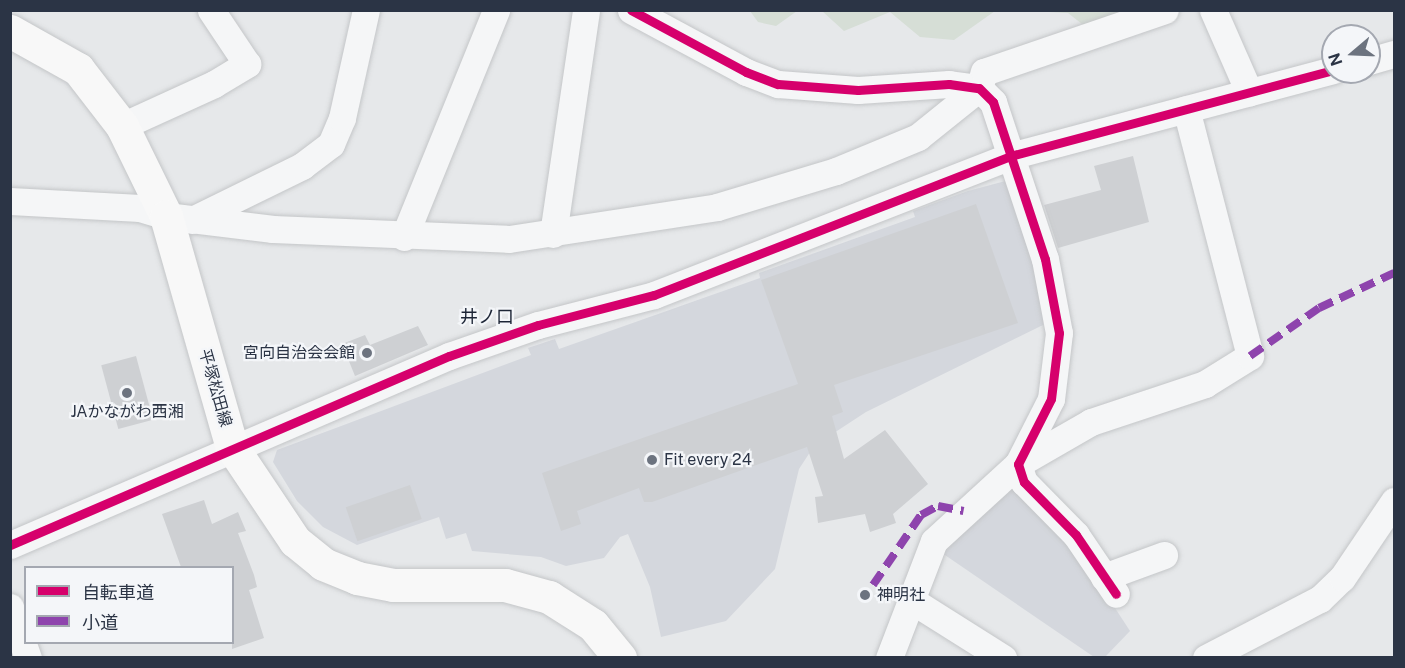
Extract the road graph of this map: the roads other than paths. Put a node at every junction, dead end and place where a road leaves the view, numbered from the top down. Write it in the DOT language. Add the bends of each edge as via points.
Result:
graph roads {
  1 [pos="211,10"];
  2 [pos="366,10"];
  3 [pos="496,10"];
  4 [pos="586,10"];
  5 [pos="632,10"];
  6 [pos="1165,10"];
  7 [pos="1213,10"];
  8 [pos="10,31"];
  9 [pos="1321,73"];
  10 [pos="979,88"];
  11 [pos="1249,92"];
  12 [pos="1186,109"];
  13 [pos="122,126"];
  14 [pos="1010,156"];
  15 [pos="10,201"];
  16 [pos="179,218"];
  17 [pos="553,234"];
  18 [pos="404,237"];
  19 [pos="232,447"];
  20 [pos="1018,464"];
  21 [pos="1395,501"];
  22 [pos="10,545"];
  23 [pos="1164,555"];
  24 [pos="911,600"];
  25 [pos="10,607"];
  26 [pos="28,657"];
  27 [pos="620,657"];
  28 [pos="889,657"];
  29 [pos="1003,657"];
  30 [pos="1206,657"];
  1 -- 13 [label="street" via="247,64 214,84"];
  2 -- 16 [label="street" via="342,118 331,144 302,166"];
  3 -- 18 [label="street"];
  4 -- 17 [label="street"];
  5 -- 10 [label="street" via="746,72 778,84 858,90 949,84"];
  6 -- 10 [label="street" via="984,72"];
  7 -- 11 [label="street"];
  8 -- 13 [label="main road, 平塚松田線" via="78,69"];
  9 -- 11 [label="street"];
  10 -- 14 [label="street" via="993,102"];
  10 -- 17 [label="street" via="918,137 825,175 717,207"];
  11 -- 12 [label="street"];
  12 -- 14 [label="street"];
  12 -- 20 [label="street" via="1250,356 1205,384 1091,422"];
  13 -- 16 [label="main road, 平塚松田線"];
  14 -- 19 [label="street" via="654,295 538,324 449,356"];
  14 -- 20 [label="street" via="1045,259 1059,333 1051,399"];
  15 -- 16 [label="street" via="140,208"];
  16 -- 18 [label="street"];
  16 -- 19 [label="main road, 平塚松田線"];
  17 -- 18 [label="street" via="509,239"];
  19 -- 22 [label="street"];
  19 -- 27 [label="main road, 平塚松田線" via="281,525 324,564 357,578 393,585 528,590 572,610 593,625"];
  20 -- 23 [label="street" via="1024,482 1076,535 1110,585"];
  20 -- 24 [label="street" via="934,541"];
  21 -- 30 [label="street" via="1342,578 1320,599"];
  24 -- 28 [label="street"];
  24 -- 29 [label="street"];
  25 -- 26 [label="street"];
}
